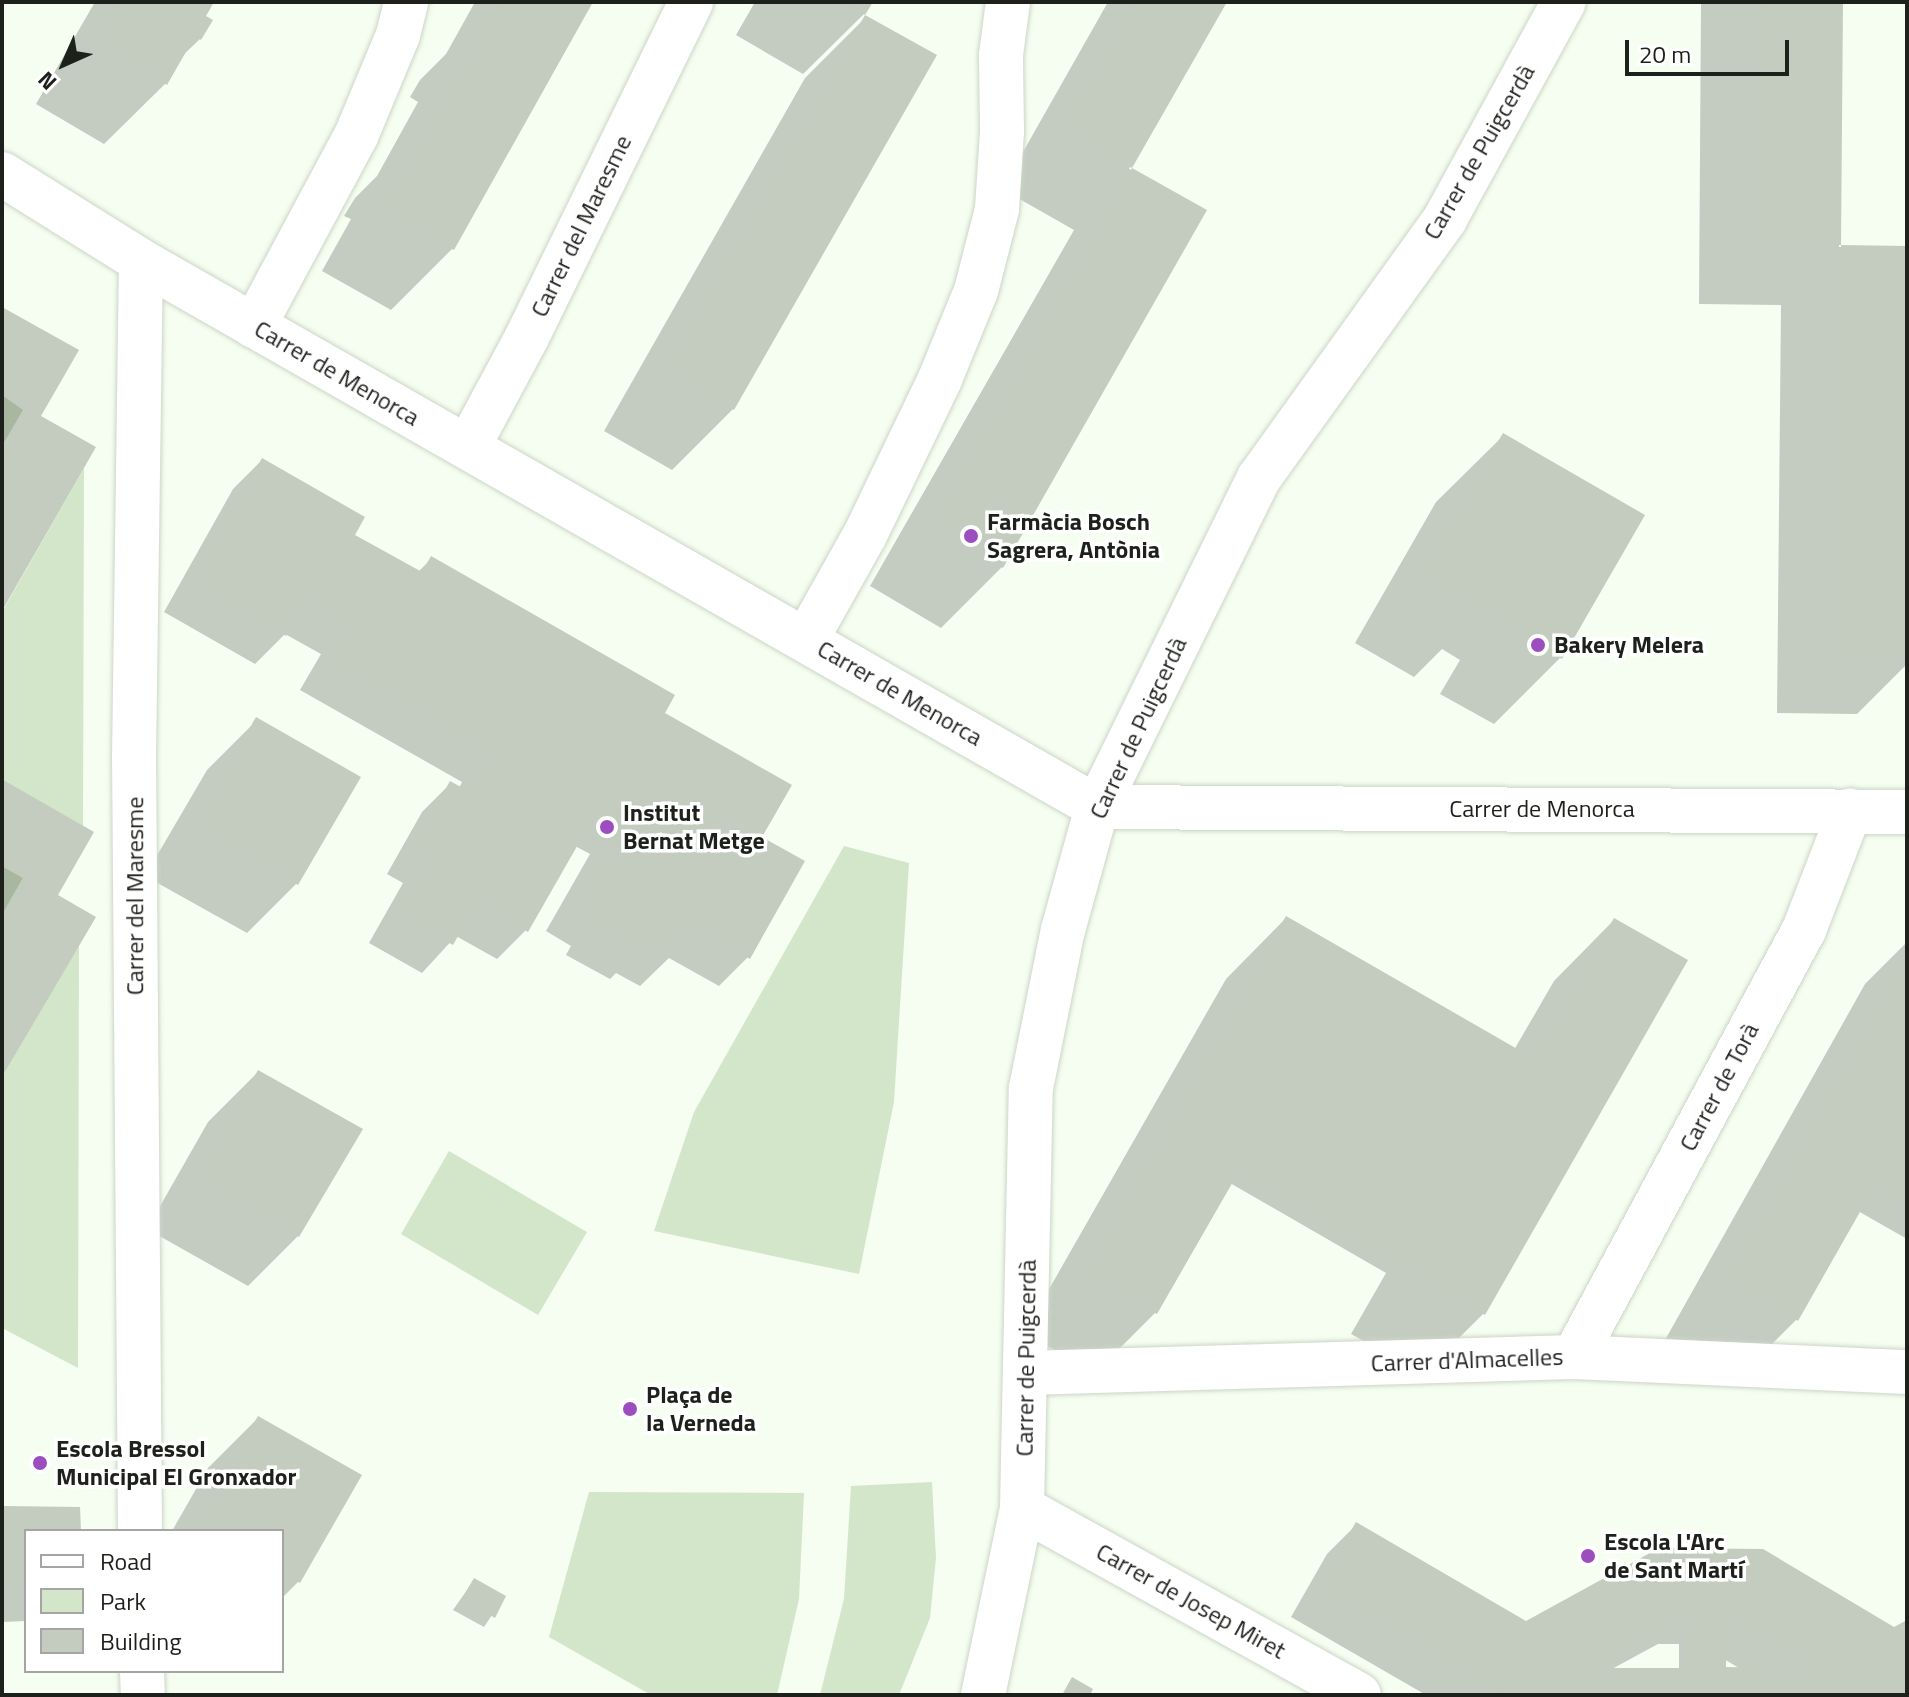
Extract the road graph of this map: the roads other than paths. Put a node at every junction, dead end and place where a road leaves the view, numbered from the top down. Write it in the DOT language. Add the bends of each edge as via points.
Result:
graph roads {
  1 [pos="406,2"];
  2 [pos="691,2"];
  3 [pos="1008,2"];
  4 [pos="1564,2"];
  5 [pos="2,174"];
  6 [pos="141,261"];
  7 [pos="254,326"];
  8 [pos="468,447"];
  9 [pos="806,640"];
  10 [pos="1097,807"];
  11 [pos="1850,811"];
  12 [pos="1907,812"];
  13 [pos="1574,1357"];
  14 [pos="1907,1372"];
  15 [pos="1027,1373"];
  16 [pos="1022,1508"];
  17 [pos="140,1529"];
  18 [pos="142,1673"];
  19 [pos="143,1695"];
  20 [pos="983,1695"];
  21 [pos="1359,1695"];
  1 -- 7 [label="street" via="398,35 356,136"];
  2 -- 8 [label="street, Carrer del Maresme"];
  3 -- 9 [label="street" via="1001,55 997,209 976,291 872,521"];
  4 -- 10 [label="street, Carrer de Puigcerdà" via="1445,219 1259,478"];
  5 -- 6 [label="street, Carrer de Menorca"];
  6 -- 7 [label="street, Carrer de Menorca"];
  6 -- 17 [label="street, Carrer del Maresme" via="134,758"];
  7 -- 8 [label="street, Carrer de Menorca"];
  8 -- 9 [label="street, Carrer de Menorca"];
  9 -- 10 [label="street, Carrer de Menorca"];
  10 -- 11 [label="street, Carrer de Menorca"];
  10 -- 15 [label="street, Carrer de Puigcerdà" via="1063,930 1031,1088"];
  11 -- 12 [label="street, Carrer de Menorca"];
  11 -- 13 [label="street, Carrer de Torà" via="1804,930"];
  13 -- 14 [label="street, Carrer d'Almacelles"];
  13 -- 15 [label="street, Carrer d'Almacelles"];
  15 -- 16 [label="street, Carrer de Puigcerdà"];
  16 -- 20 [label="street, Carrer de Puigcerdà"];
  16 -- 21 [label="street, Carrer de Josep Miret"];
  18 -- 19 [label="street"];
}
